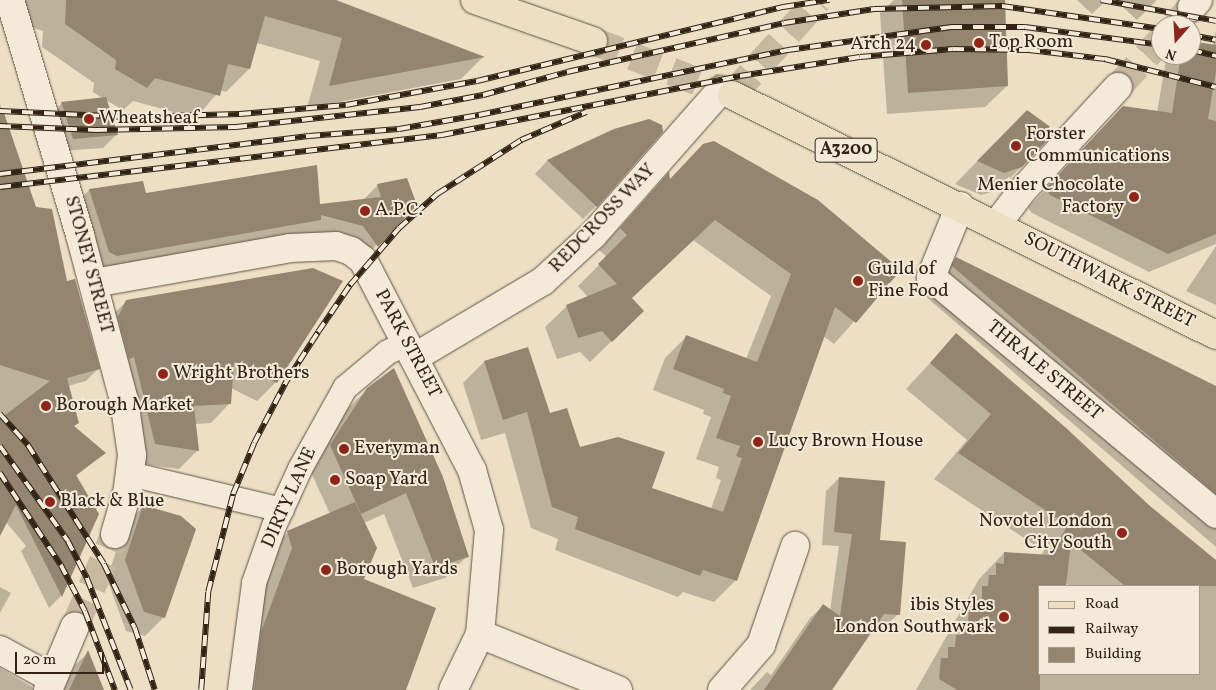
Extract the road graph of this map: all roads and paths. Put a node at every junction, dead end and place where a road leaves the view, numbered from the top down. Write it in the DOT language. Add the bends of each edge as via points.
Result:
graph roads {
  1 [pos="10,0"];
  2 [pos="475,0"];
  3 [pos="593,41"];
  4 [pos="1118,87"];
  5 [pos="726,92"];
  6 [pos="960,206"];
  7 [pos="997,224"];
  8 [pos="94,283"];
  9 [pos="1216,335"];
  10 [pos="411,350"];
  11 [pos="130,474"];
  12 [pos="282,510"];
  13 [pos="1216,514"];
  14 [pos="115,534"];
  15 [pos="794,546"];
  16 [pos="75,626"];
  17 [pos="480,634"];
  18 [pos="0,650"];
  19 [pos="51,684"];
  20 [pos="240,690"];
  21 [pos="453,690"];
  22 [pos="618,690"];
  23 [pos="722,690"];
  1 -- 8 [label="street, STONEY STREET"];
  2 -- 3 [label="main road"];
  4 -- 7 [label="street" via="1021,192"];
  5 -- 6 [label="main road, SOUTHWARK STREET / A3200"];
  5 -- 10 [label="street, REDCROSS WAY" via="594,234 543,281"];
  6 -- 7 [label="main road, SOUTHWARK STREET / A3200"];
  6 -- 13 [label="street, THRALE STREET" via="931,277"];
  7 -- 9 [label="main road, SOUTHWARK STREET / A3200"];
  8 -- 10 [label="street, PARK STREET" via="290,248 336,246 363,260"];
  8 -- 11 [label="street, STONEY STREET" via="124,400 132,455"];
  10 -- 12 [label="street, DIRTY LANE" via="388,352 345,388 300,469"];
  10 -- 17 [label="street, PARK STREET" via="472,470 489,530"];
  11 -- 12 [label="street"];
  11 -- 14 [label="street, STONEY STREET"];
  12 -- 20 [label="street, DIRTY LANE" via="254,583"];
  15 -- 23 [label="street" via="761,645"];
  16 -- 19 [label="street"];
  17 -- 21 [label="street, PARK STREET"];
  17 -- 22 [label="street"];
  18 -- 19 [label="street"];
}
